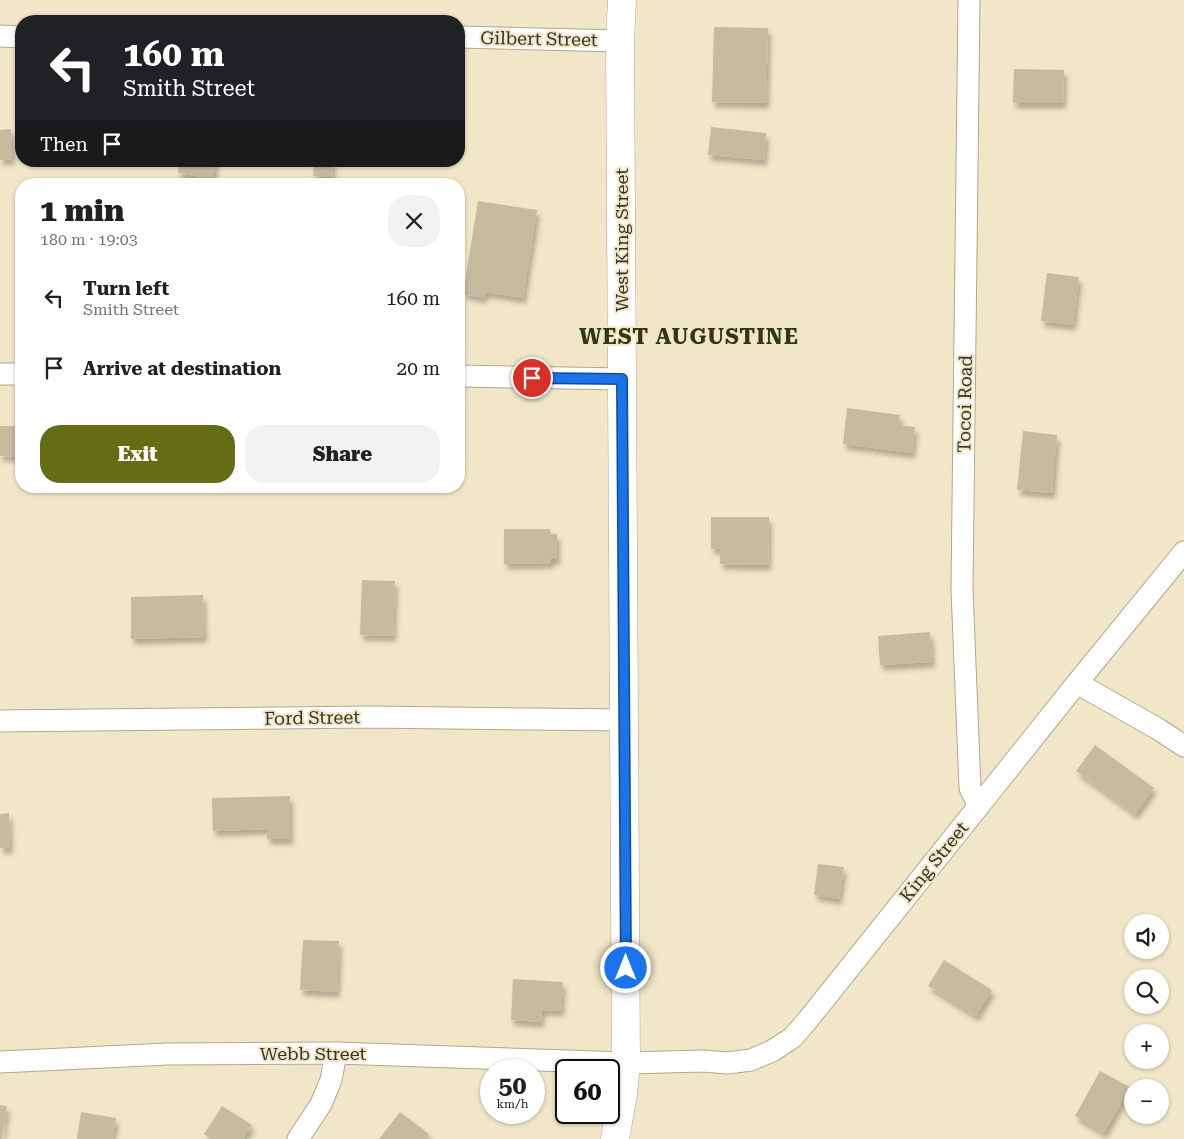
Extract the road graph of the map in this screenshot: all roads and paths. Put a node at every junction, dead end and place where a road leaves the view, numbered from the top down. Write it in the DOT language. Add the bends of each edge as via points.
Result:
graph roads {
  1 [pos="622,0"];
  2 [pos="969,0"];
  3 [pos="0,36"];
  4 [pos="15,37"];
  5 [pos="465,38"];
  6 [pos="620,41"];
  7 [pos="0,374"];
  8 [pos="15,374"];
  9 [pos="465,376"];
  10 [pos="622,379"];
  11 [pos="1184,552"];
  12 [pos="1077,683"];
  13 [pos="625,720"];
  14 [pos="0,721"];
  15 [pos="1184,746"];
  16 [pos="979,806"];
  17 [pos="336,1054"];
  18 [pos="0,1062"];
  19 [pos="626,1063"];
  20 [pos="298,1139"];
  21 [pos="615,1139"];
  1 -- 6 [label="main road, West King Street"];
  2 -- 16 [label="street, Tocoi Road" via="962,589 970,788"];
  3 -- 4 [label="street"];
  5 -- 6 [label="street, Gilbert Street"];
  6 -- 10 [label="main road, West King Street"];
  7 -- 8 [label="street"];
  9 -- 10 [label="street"];
  10 -- 13 [label="main road, West King Street"];
  11 -- 12 [label="street, King Street"];
  12 -- 15 [label="street"];
  12 -- 16 [label="street, King Street"];
  13 -- 14 [label="street, Ford Street" via="359,717"];
  13 -- 19 [label="main road, West King Street"];
  16 -- 19 [label="street, King Street" via="792,1038 751,1060"];
  17 -- 18 [label="street, Webb Street" via="167,1054"];
  17 -- 19 [label="street, Webb Street"];
  17 -- 20 [label="street" via="331,1080 321,1104"];
  19 -- 21 [label="main road, West King Street"];
}
